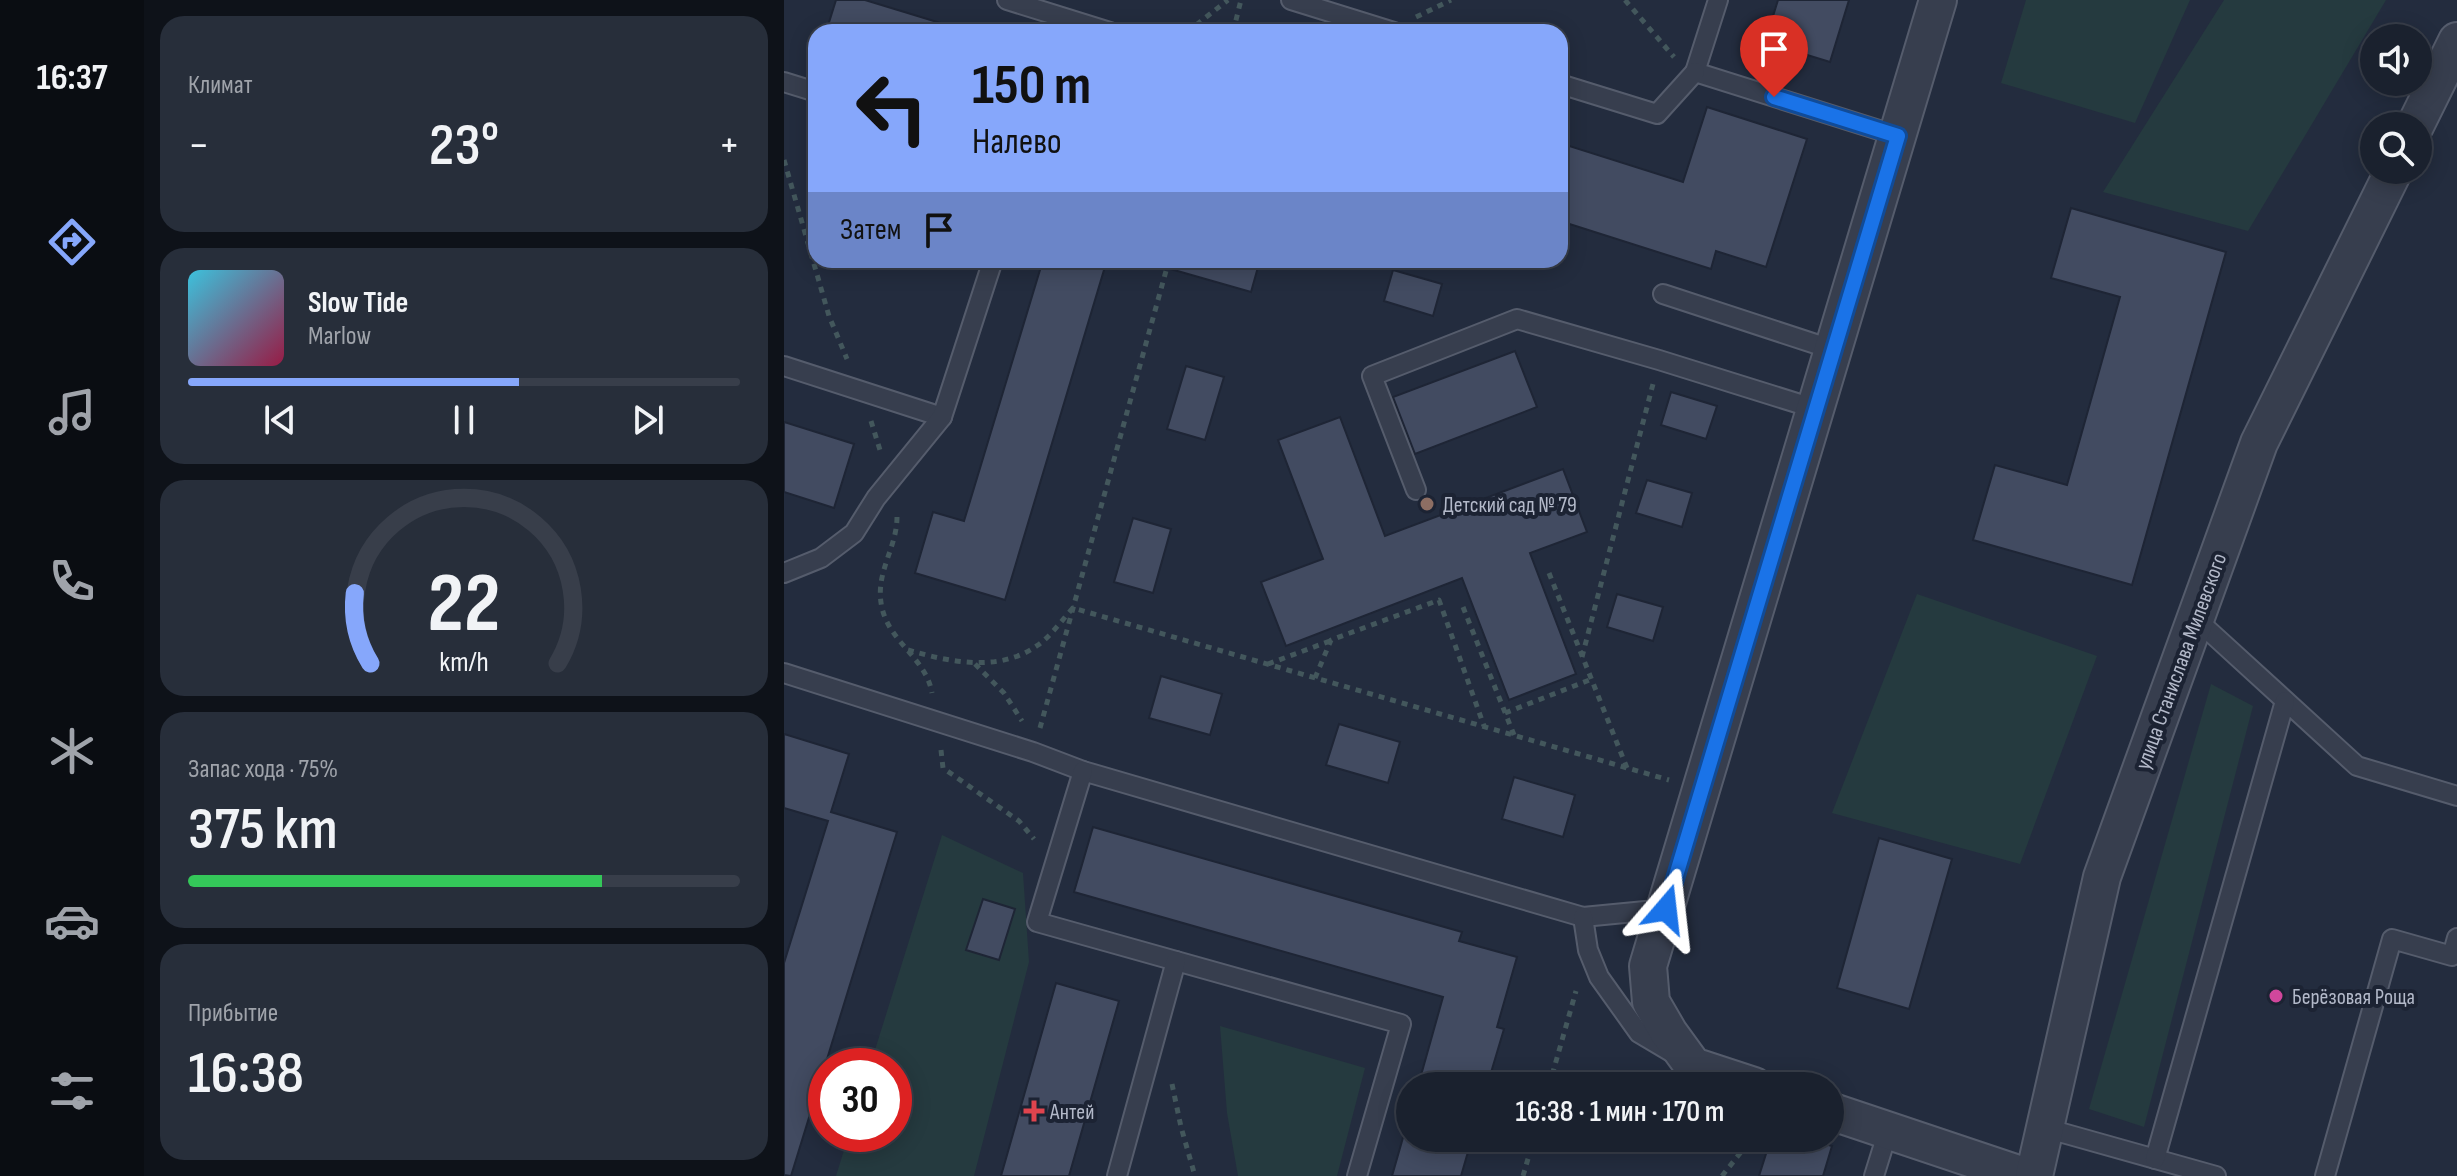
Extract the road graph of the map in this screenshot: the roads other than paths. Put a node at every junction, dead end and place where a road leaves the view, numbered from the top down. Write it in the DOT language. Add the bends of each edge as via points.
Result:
graph roads {
  1 [pos="1007,0"];
  2 [pos="1291,0"];
  3 [pos="1718,0"];
  4 [pos="1938,0"];
  5 [pos="1084,24"];
  6 [pos="1368,24"];
  7 [pos="2457,41"];
  8 [pos="1695,72"];
  9 [pos="784,82"];
  10 [pos="1568,86"];
  11 [pos="808,90"];
  12 [pos="2422,112"];
  13 [pos="1898,136"];
  14 [pos="2387,184"];
  15 [pos="990,268"];
  16 [pos="1663,294"];
  17 [pos="1834,350"];
  18 [pos="784,366"];
  19 [pos="1816,409"];
  20 [pos="942,417"];
  21 [pos="1416,490"];
  22 [pos="784,573"];
  23 [pos="2196,619"];
  24 [pos="784,673"];
  25 [pos="2285,701"];
  26 [pos="1083,771"];
  27 [pos="2457,796"];
  28 [pos="1666,909"];
  29 [pos="1583,917"];
  30 [pos="2457,938"];
  31 [pos="1176,961"];
  32 [pos="1693,1066"];
  33 [pos="1711,1072"];
  34 [pos="1844,1116"];
  35 [pos="2045,1128"];
  36 [pos="1888,1131"];
  37 [pos="2155,1159"];
  38 [pos="1117,1176"];
  39 [pos="1357,1176"];
  40 [pos="1874,1176"];
  41 [pos="2024,1176"];
  42 [pos="2034,1176"];
  43 [pos="2216,1176"];
  44 [pos="2325,1176"];
  1 -- 5 [label="lane"];
  2 -- 6 [label="lane"];
  3 -- 8 [label="lane"];
  4 -- 13 [label="street"];
  7 -- 12 [label="street"];
  8 -- 10 [label="lane" via="1657,114"];
  8 -- 13 [label="lane"];
  9 -- 11 [label="lane"];
  13 -- 17 [label="street"];
  14 -- 23 [label="street, улица Станислава Милевского" via="2259,443"];
  15 -- 20 [label="lane"];
  16 -- 17 [label="lane"];
  17 -- 19 [label="street"];
  18 -- 20 [label="lane"];
  19 -- 21 [label="lane" via="1517,319 1372,376"];
  19 -- 28 [label="street"];
  20 -- 22 [label="lane" via="854,533 821,558"];
  23 -- 25 [label="lane"];
  23 -- 35 [label="street, улица Станислава Милевского" via="2102,877"];
  24 -- 26 [label="lane"];
  25 -- 27 [label="lane" via="2357,766"];
  25 -- 37 [label="lane"];
  26 -- 29 [label="lane"];
  26 -- 31 [label="lane" via="1037,922"];
  28 -- 29 [label="lane"];
  28 -- 32 [label="street" via="1648,966 1651,1002"];
  29 -- 32 [label="lane" via="1599,977 1639,1033"];
  30 -- 44 [label="lane" via="2452,956 2392,939"];
  31 -- 38 [label="lane"];
  31 -- 39 [label="lane" via="1401,1024"];
  32 -- 33 [label="street"];
  34 -- 36 [label="street"];
  35 -- 37 [label="lane"];
  35 -- 42 [label="street, улица Станислава Милевского"];
  36 -- 40 [label="lane"];
  36 -- 41 [label="street"];
  37 -- 43 [label="lane"];
}
